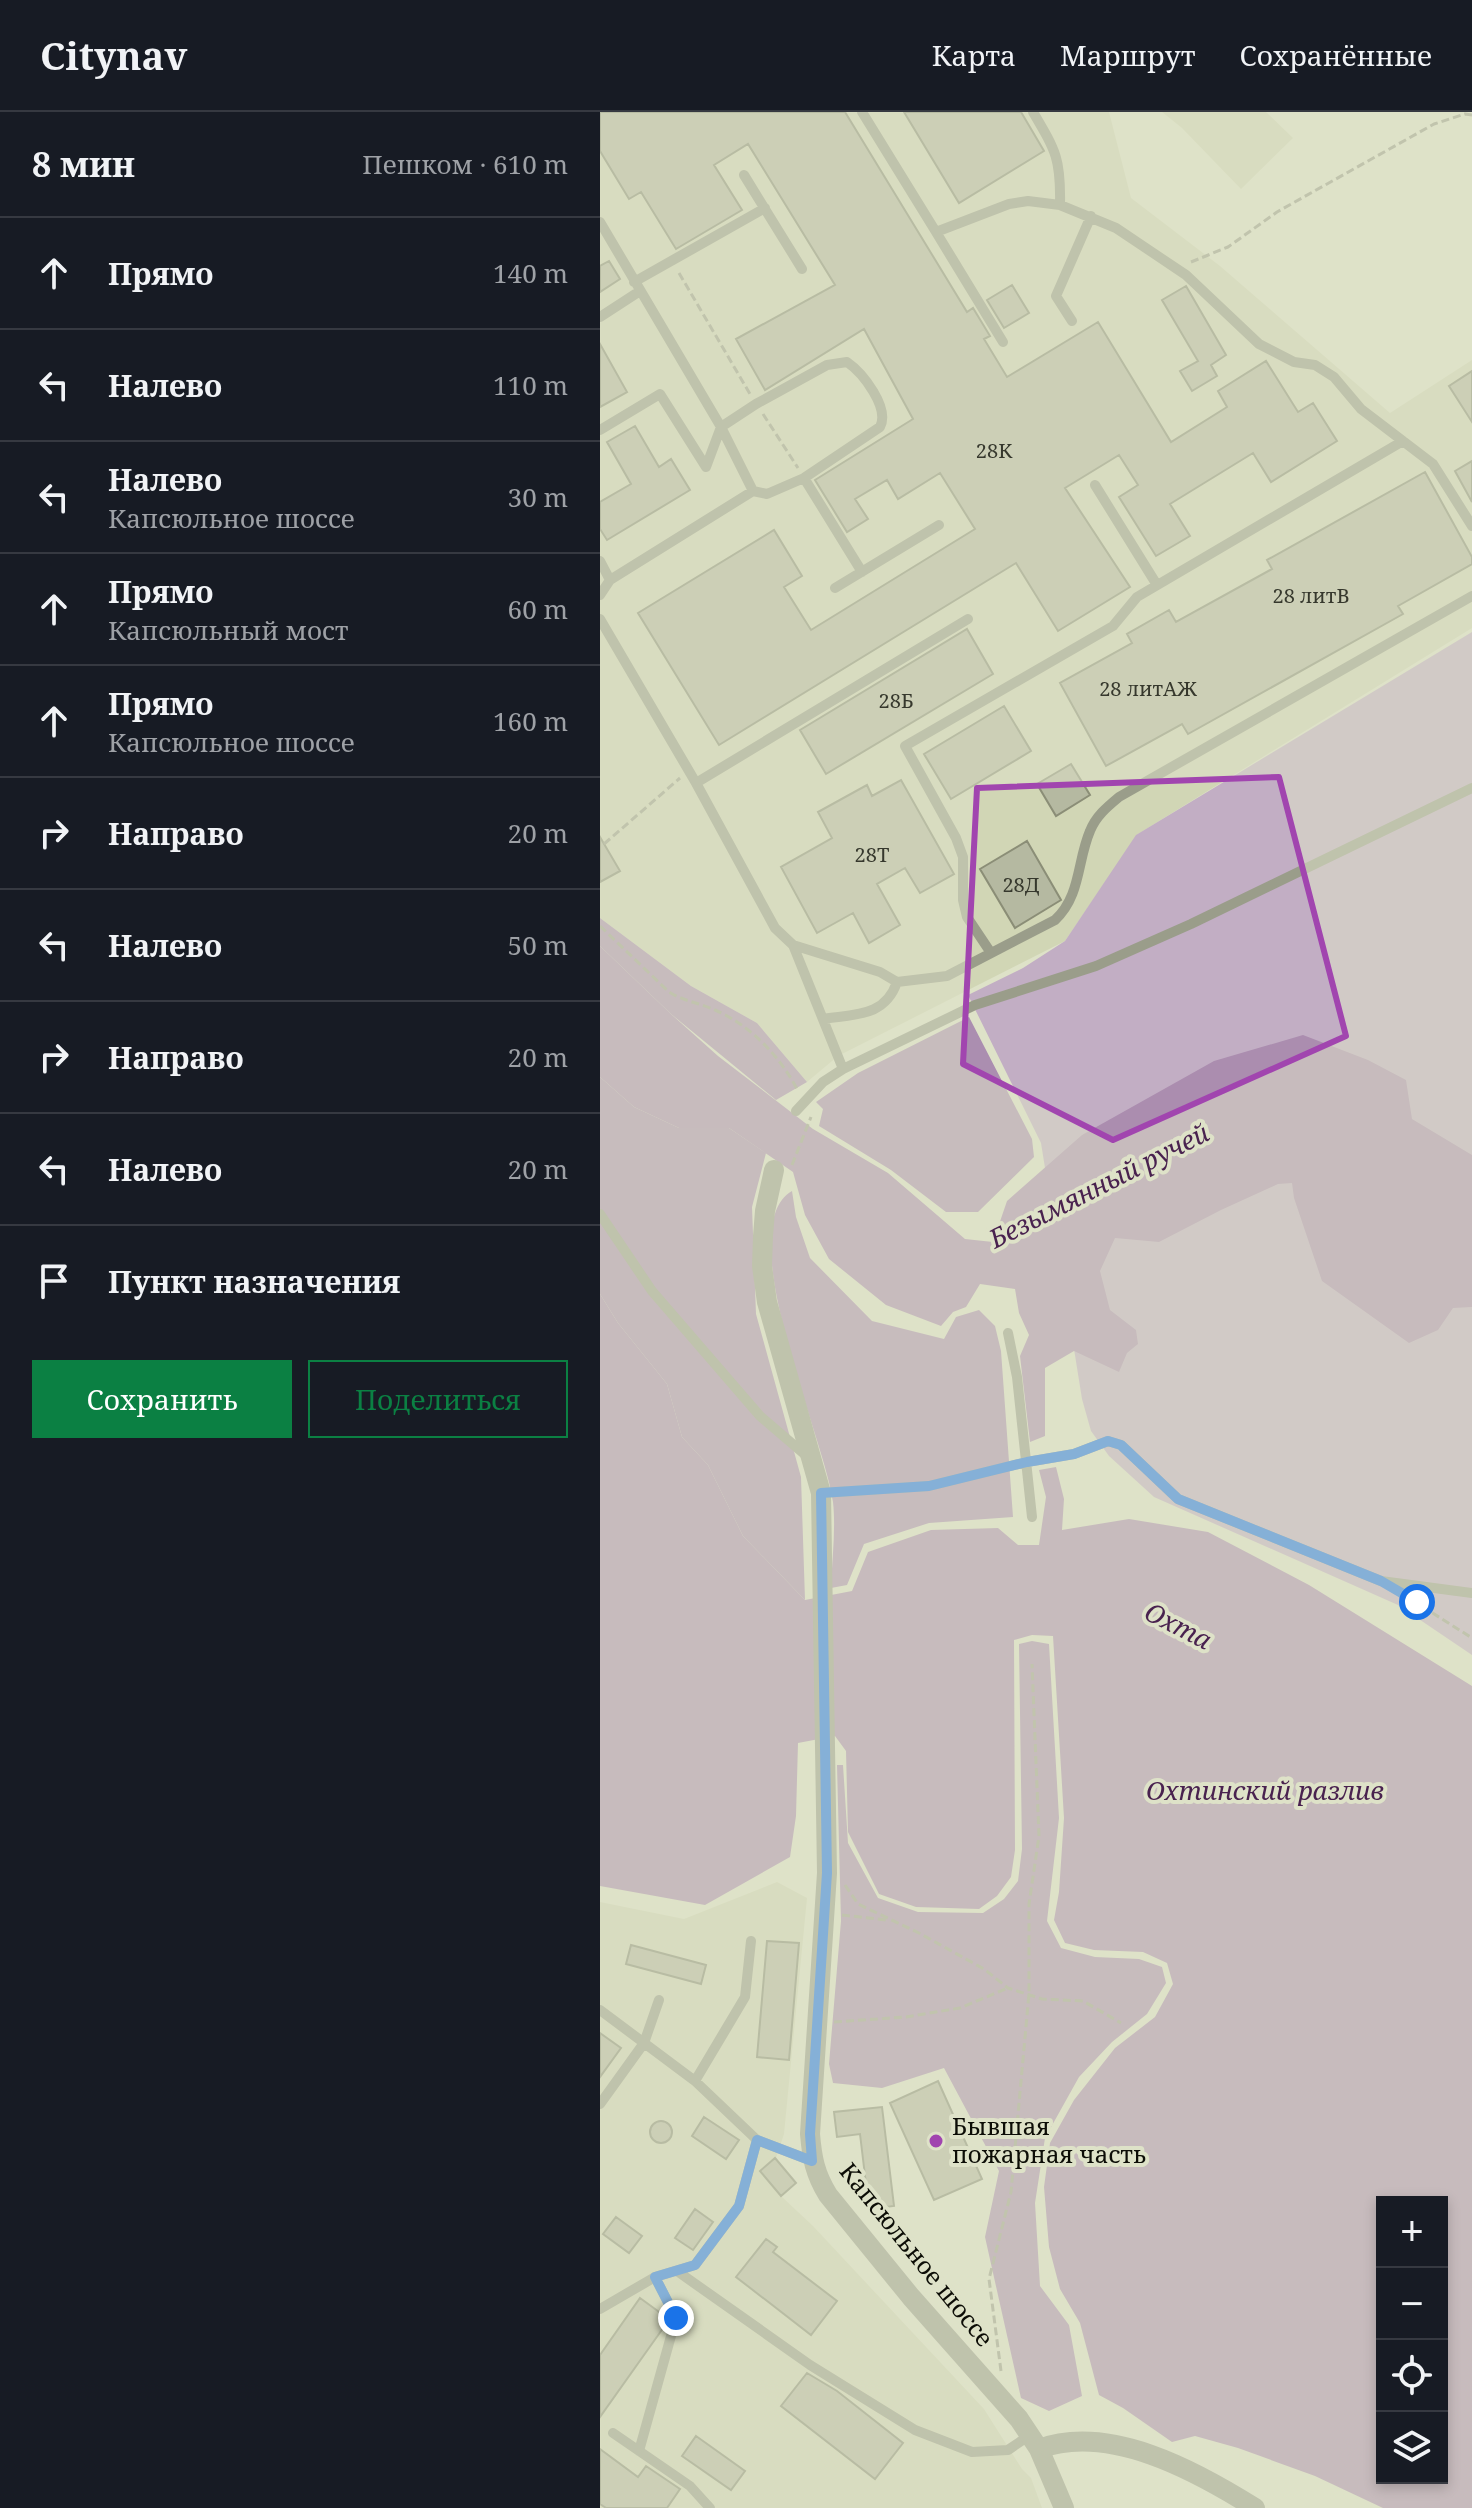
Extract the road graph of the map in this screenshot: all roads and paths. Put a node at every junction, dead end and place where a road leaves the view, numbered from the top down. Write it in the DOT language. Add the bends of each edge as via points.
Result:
graph roads {
  1 [pos="1033,112"];
  2 [pos="864,113"];
  3 [pos="1472,115"];
  4 [pos="744,175"];
  5 [pos="1060,205"];
  6 [pos="765,208"];
  7 [pos="1091,216"];
  8 [pos="600,222"];
  9 [pos="936,232"];
  10 [pos="672,261"];
  11 [pos="1176,268"];
  12 [pos="802,269"];
  13 [pos="637,287"];
  14 [pos="600,317"];
  15 [pos="1072,321"];
  16 [pos="1003,342"];
  17 [pos="756,404"];
  18 [pos="721,427"];
  19 [pos="600,430"];
  20 [pos="1403,441"];
  21 [pos="804,478"];
  22 [pos="1095,485"];
  23 [pos="753,491"];
  24 [pos="939,525"];
  25 [pos="1472,526"];
  26 [pos="600,561"];
  27 [pos="862,572"];
  28 [pos="610,580"];
  29 [pos="1157,585"];
  30 [pos="835,588"];
  31 [pos="600,595"];
  32 [pos="1472,596"];
  33 [pos="600,619"];
  34 [pos="968,619"];
  35 [pos="688,771"];
  36 [pos="696,783"];
  37 [pos="1472,788"];
  38 [pos="604,844"];
  39 [pos="600,926"];
  40 [pos="793,945"];
  41 [pos="991,953"];
  42 [pos="897,982"];
  43 [pos="823,1019"];
  44 [pos="843,1069"];
  45 [pos="800,1106"];
  46 [pos="810,1121"];
  47 [pos="782,1170"];
  48 [pos="600,1214"];
  49 [pos="1008,1333"];
  50 [pos="812,1461"];
  51 [pos="1027,1462"];
  52 [pos="821,1493"];
  53 [pos="1032,1517"];
  54 [pos="1381,1581"];
  55 [pos="1472,1593"];
  56 [pos="1472,1638"];
  57 [pos="1032,1664"];
  58 [pos="827,1873"];
  59 [pos="826,1914"];
  60 [pos="892,1921"];
  61 [pos="751,1941"];
  62 [pos="1008,1988"];
  63 [pos="1029,1993"];
  64 [pos="659,2000"];
  65 [pos="600,2010"];
  66 [pos="1121,2023"];
  67 [pos="818,2024"];
  68 [pos="644,2043"];
  69 [pos="695,2081"];
  70 [pos="600,2104"];
  71 [pos="757,2140"];
  72 [pos="812,2161"];
  73 [pos="677,2271"];
  74 [pos="655,2277"];
  75 [pos="600,2309"];
  76 [pos="1006,2402"];
  77 [pos="613,2433"];
  78 [pos="1035,2442"];
  79 [pos="639,2451"];
  80 [pos="710,2508"];
  81 [pos="1064,2508"];
  82 [pos="1255,2508"];
  1 -- 5 [label="lane" via="1061,171"];
  2 -- 9 [label="lane"];
  3 -- 11 [label="path" via="1434,124 1277,212 1228,247"];
  4 -- 6 [label="lane"];
  5 -- 7 [label="lane"];
  5 -- 9 [label="lane" via="1009,204"];
  6 -- 10 [label="lane"];
  6 -- 12 [label="lane"];
  7 -- 11 [label="lane"];
  7 -- 15 [label="lane" via="1056,296"];
  8 -- 13 [label="lane"];
  9 -- 16 [label="lane"];
  10 -- 13 [label="lane"];
  10 -- 17 [label="path"];
  11 -- 20 [label="lane" via="1259,344 1334,377 1361,409"];
  13 -- 14 [label="lane"];
  13 -- 18 [label="lane"];
  17 -- 18 [label="lane"];
  17 -- 21 [label="path"];
  17 -- 21 [label="lane" via="827,365 847,362 859,371 882,407 884,420 875,433"];
  18 -- 19 [label="lane" via="706,467 660,394"];
  18 -- 23 [label="lane"];
  20 -- 25 [label="lane" via="1433,464"];
  20 -- 29 [label="lane"];
  21 -- 23 [label="lane" via="767,494"];
  21 -- 27 [label="lane"];
  22 -- 29 [label="lane"];
  23 -- 28 [label="lane"];
  24 -- 27 [label="lane"];
  26 -- 28 [label="lane"];
  27 -- 30 [label="lane"];
  28 -- 31 [label="lane"];
  29 -- 41 [label="lane" via="1137,597 1113,626 905,746 956,838 963,857 967,917"];
  32 -- 41 [label="lane" via="1119,797 1090,831 1067,909"];
  33 -- 35 [label="lane"];
  34 -- 36 [label="lane"];
  35 -- 36 [label="lane"];
  35 -- 38 [label="path"];
  36 -- 40 [label="lane" via="775,928"];
  37 -- 44 [label="lane" via="1191,924 1096,966 975,1005"];
  39 -- 45 [label="path" via="669,992 729,1016 751,1031 792,1078"];
  40 -- 42 [label="lane"];
  40 -- 43 [label="lane"];
  41 -- 42 [label="lane" via="947,976"];
  42 -- 43 [label="lane" via="882,1006"];
  43 -- 44 [label="lane"];
  44 -- 45 [label="lane"];
  46 -- 47 [label="path"];
  47 -- 50 [label="street" via="765,1211 762,1266 767,1302"];
  48 -- 50 [label="lane" via="661,1303 760,1416"];
  49 -- 51 [label="lane"];
  50 -- 52 [label="street"];
  51 -- 52 [label="lane" via="929,1486"];
  51 -- 53 [label="lane"];
  51 -- 54 [label="lane" via="1074,1454 1108,1441 1121,1445 1178,1499"];
  52 -- 58 [label="street, Капсюльное шоссе"];
  54 -- 55 [label="lane"];
  54 -- 56 [label="path"];
  57 -- 63 [label="path" via="1039,1836 1029,1904"];
  58 -- 59 [label="street, Капсюльное шоссе"];
  58 -- 60 [label="path" via="845,1885 858,1904"];
  59 -- 60 [label="path"];
  59 -- 67 [label="street, Капсюльное шоссе"];
  60 -- 62 [label="path" via="984,1969"];
  61 -- 69 [label="lane" via="745,1997"];
  62 -- 63 [label="path"];
  62 -- 67 [label="path" via="960,2008"];
  63 -- 66 [label="path" via="1042,1999 1083,2001"];
  63 -- 76 [label="path" via="1011,2192 989,2279"];
  64 -- 68 [label="lane"];
  65 -- 68 [label="lane"];
  67 -- 72 [label="street, Капсюльное шоссе"];
  68 -- 69 [label="lane"];
  68 -- 70 [label="lane"];
  69 -- 71 [label="lane"];
  71 -- 72 [label="lane"];
  71 -- 73 [label="lane" via="739,2206 695,2265"];
  72 -- 76 [label="street, Капсюльное шоссе" via="818,2178 911,2297"];
  73 -- 74 [label="lane"];
  73 -- 78 [label="lane" via="810,2365 915,2430 972,2452"];
  74 -- 75 [label="lane"];
  74 -- 79 [label="lane" via="676,2318"];
  76 -- 78 [label="street, Капсюльное шоссе"];
  77 -- 79 [label="lane"];
  78 -- 81 [label="street, Капсюльное шоссе"];
  78 -- 82 [label="street" via="1119,2445 1219,2485"];
  79 -- 80 [label="lane" via="690,2486"];
}
